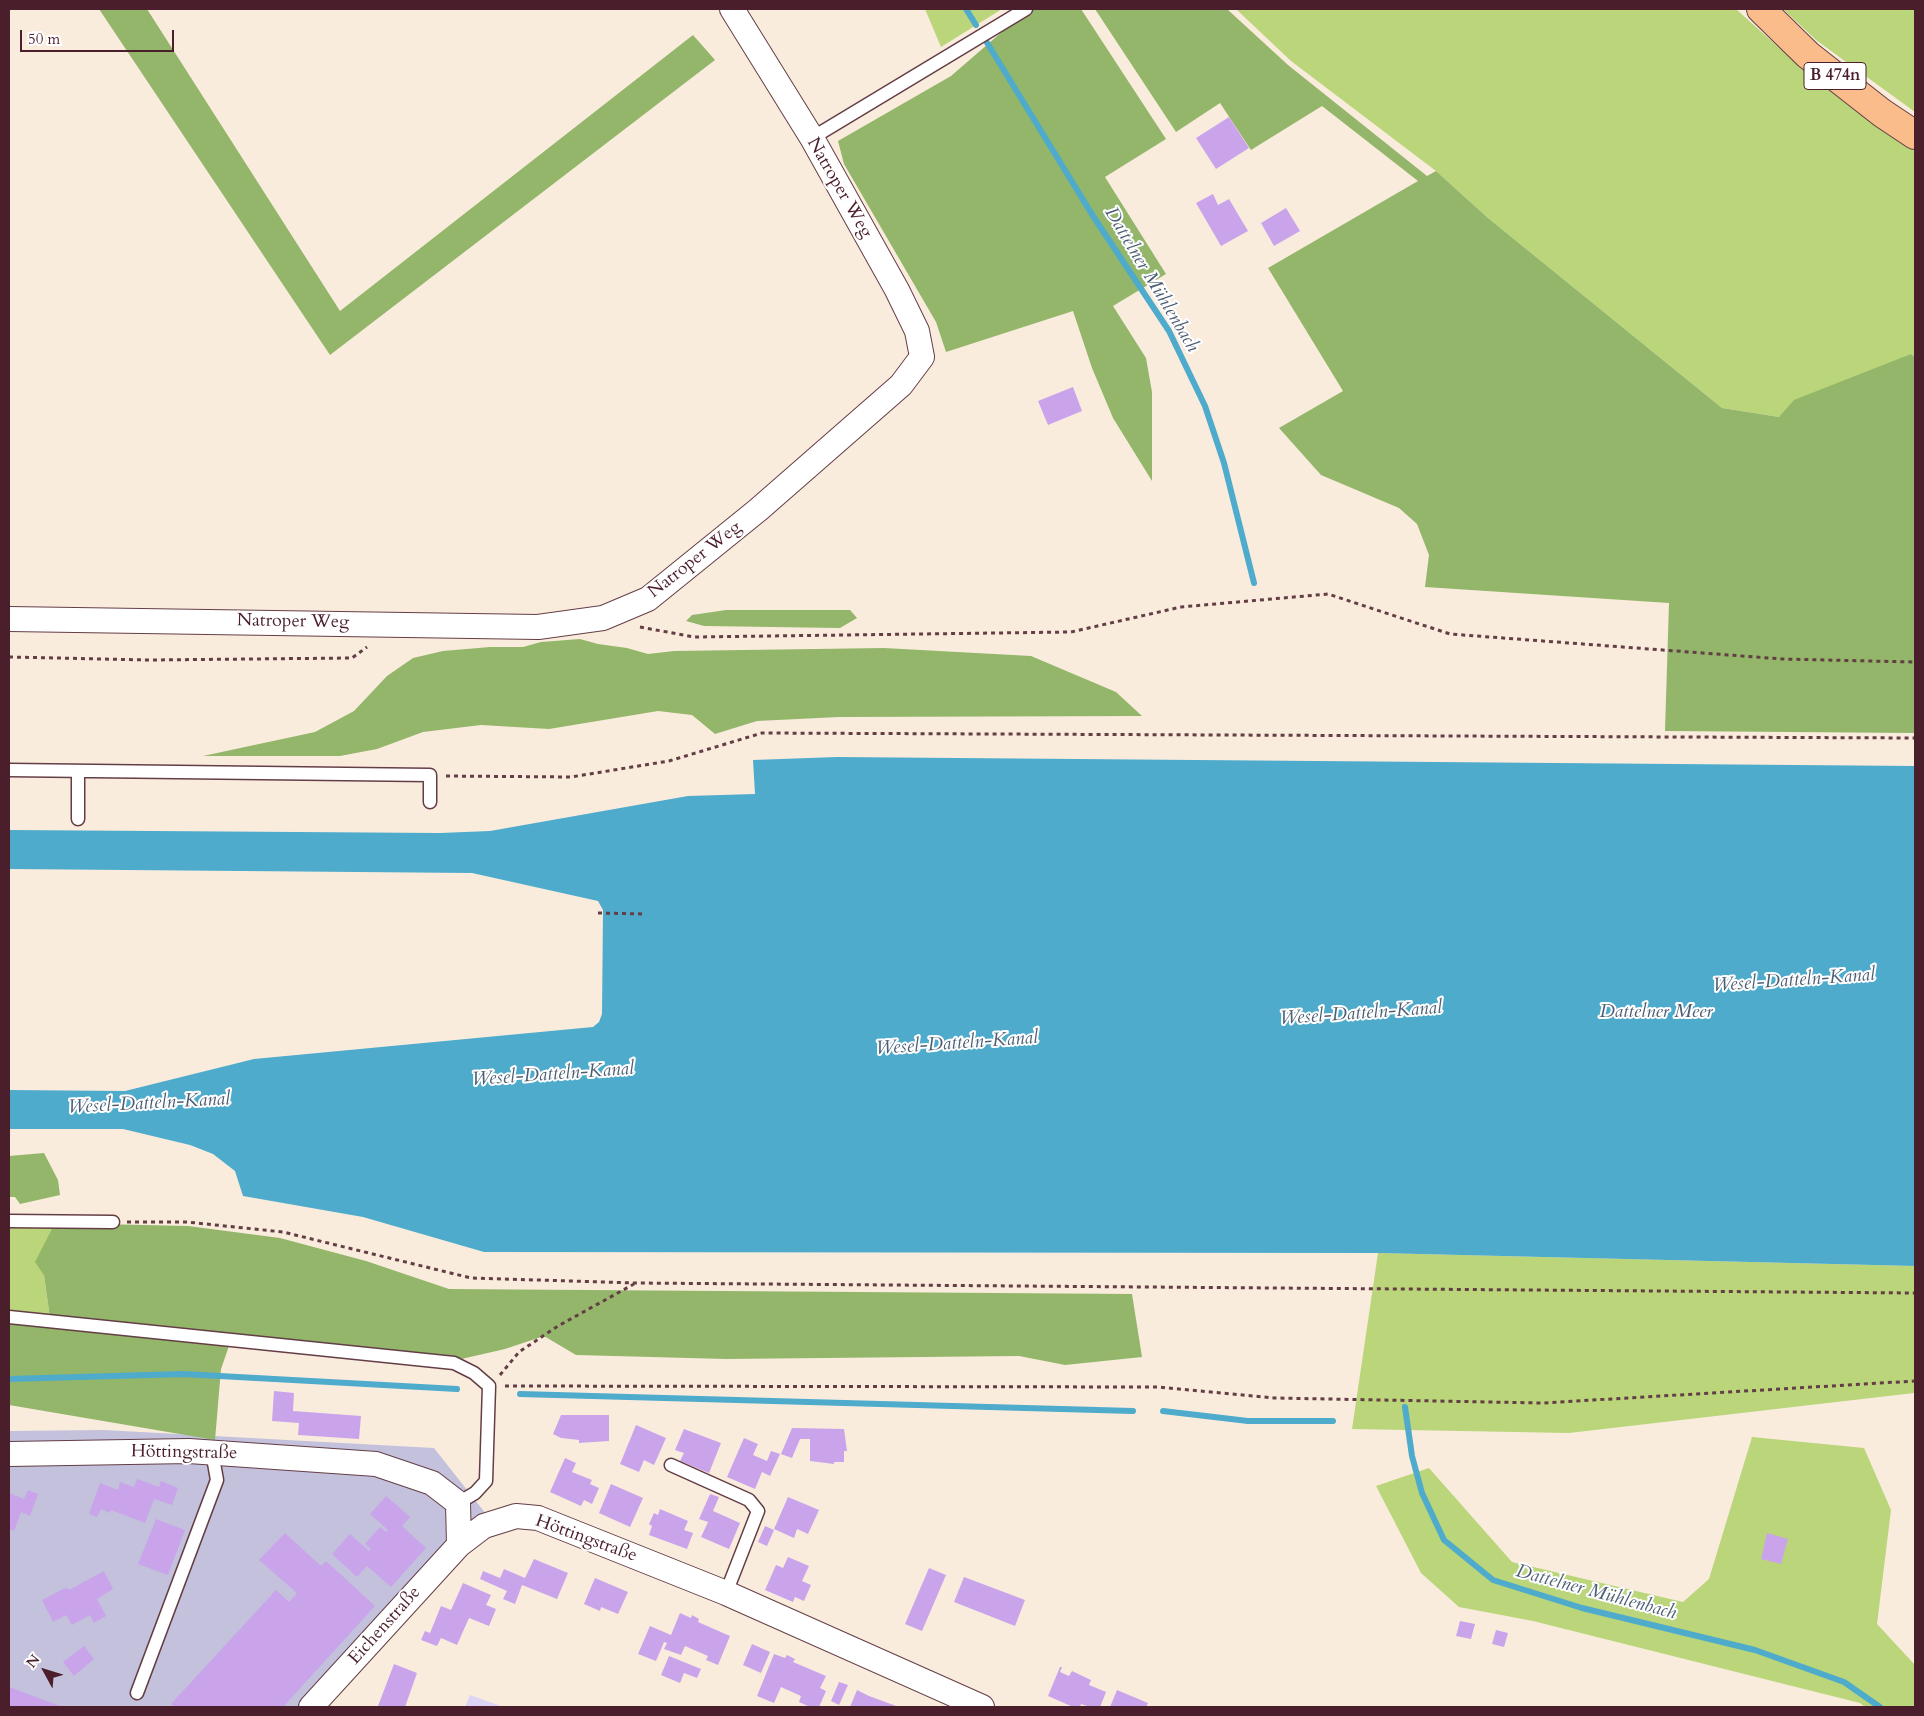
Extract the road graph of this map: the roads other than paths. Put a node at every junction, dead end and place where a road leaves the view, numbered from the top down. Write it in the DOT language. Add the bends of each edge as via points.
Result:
graph roads {
  1 [pos="732,9"];
  2 [pos="1026,9"];
  3 [pos="1761,9"];
  4 [pos="1915,135"];
  5 [pos="812,138"];
  6 [pos="9,619"];
  7 [pos="9,770"];
  8 [pos="78,771"];
  9 [pos="430,802"];
  10 [pos="78,819"];
  11 [pos="9,1221"];
  12 [pos="113,1222"];
  13 [pos="9,1316"];
  14 [pos="212,1452"];
  15 [pos="9,1454"];
  16 [pos="671,1466"];
  17 [pos="458,1503"];
  18 [pos="459,1544"];
  19 [pos="726,1593"];
  20 [pos="137,1694"];
  21 [pos="971,1705"];
  22 [pos="311,1707"];
  1 -- 5 [label="street, Natroper Weg"];
  2 -- 5 [label="lane"];
  3 -- 4 [label="main road, B 474n" via="1808,55"];
  5 -- 6 [label="street, Natroper Weg" via="897,290 917,332 922,356 901,385 758,510 648,598 603,618 538,627"];
  7 -- 8 [label="lane"];
  8 -- 9 [label="lane" via="430,775"];
  8 -- 10 [label="lane"];
  11 -- 12 [label="lane"];
  13 -- 17 [label="lane" via="454,1363 474,1373 489,1386 486,1481 475,1493"];
  14 -- 15 [label="street, Höttingstraße"];
  14 -- 17 [label="street, Höttingstraße" via="376,1464 432,1483"];
  14 -- 20 [label="lane" via="217,1480"];
  16 -- 19 [label="lane" via="749,1500 758,1511"];
  17 -- 18 [label="street"];
  18 -- 19 [label="street, Höttingstraße" via="484,1526 516,1516 538,1518"];
  18 -- 22 [label="street, Eichenstraße"];
  19 -- 21 [label="street, Höttingstraße"];
}
